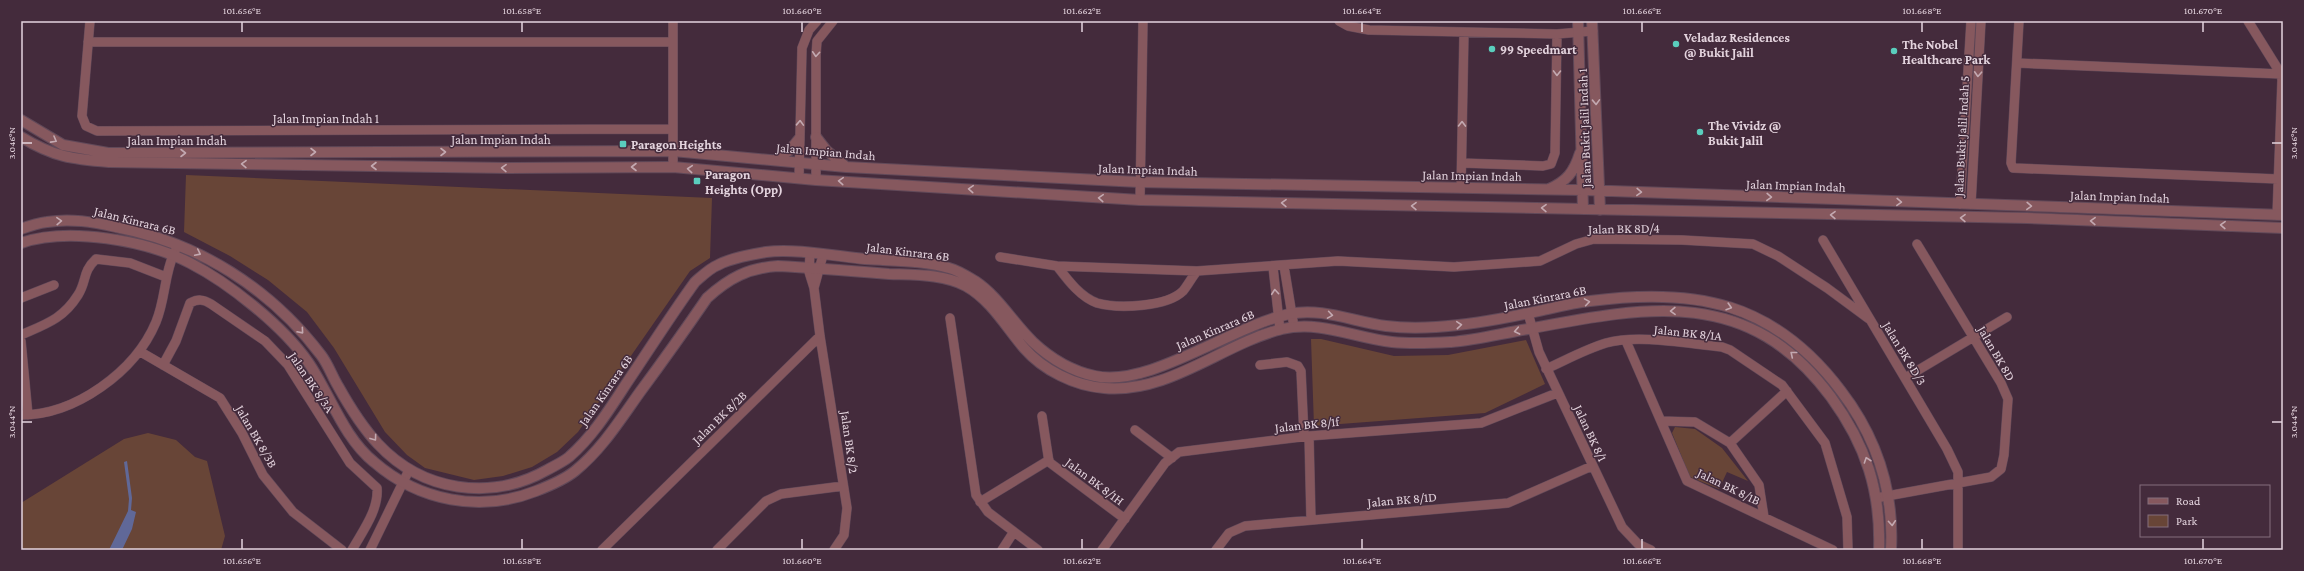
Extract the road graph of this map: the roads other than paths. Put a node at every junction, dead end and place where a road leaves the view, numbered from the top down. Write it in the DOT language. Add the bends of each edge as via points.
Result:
graph roads {
  1 [pos="90,21"];
  2 [pos="673,21"];
  3 [pos="817,21"];
  4 [pos="833,21"];
  5 [pos="1143,21"];
  6 [pos="1339,21"];
  7 [pos="1578,21"];
  8 [pos="1971,21"];
  9 [pos="1981,21"];
  10 [pos="2019,21"];
  11 [pos="2248,21"];
  12 [pos="1593,26"];
  13 [pos="1580,32"];
  14 [pos="1464,33"];
  15 [pos="1557,34"];
  16 [pos="88,42"];
  17 [pos="673,42"];
  18 [pos="2017,63"];
  19 [pos="2281,74"];
  20 [pos="21,120"];
  21 [pos="672,129"];
  22 [pos="21,137"];
  23 [pos="816,137"];
  24 [pos="799,139"];
  25 [pos="1583,144"];
  26 [pos="673,151"];
  27 [pos="776,160"];
  28 [pos="799,162"];
  29 [pos="1462,163"];
  30 [pos="816,164"];
  31 [pos="673,167"];
  32 [pos="846,167"];
  33 [pos="799,178"];
  34 [pos="2278,179"];
  35 [pos="816,180"];
  36 [pos="1139,182"];
  37 [pos="1461,188"];
  38 [pos="1547,190"];
  39 [pos="1583,190"];
  40 [pos="1600,191"];
  41 [pos="1140,200"];
  42 [pos="1960,204"];
  43 [pos="1971,204"];
  44 [pos="1583,209"];
  45 [pos="1600,210"];
  46 [pos="2280,215"];
  47 [pos="2283,228"];
  48 [pos="21,229"];
  49 [pos="1823,240"];
  50 [pos="21,243"];
  51 [pos="179,244"];
  52 [pos="1917,244"];
  53 [pos="810,254"];
  54 [pos="823,254"];
  55 [pos="173,256"];
  56 [pos="1000,257"];
  57 [pos="1057,266"];
  58 [pos="1284,266"];
  59 [pos="1273,267"];
  60 [pos="809,268"];
  61 [pos="820,268"];
  62 [pos="1197,270"];
  63 [pos="166,276"];
  64 [pos="54,285"];
  65 [pos="814,288"];
  66 [pos="21,298"];
  67 [pos="1291,314"];
  68 [pos="1528,314"];
  69 [pos="1278,317"];
  70 [pos="2007,317"];
  71 [pos="950,318"];
  72 [pos="1869,319"];
  73 [pos="1294,327"];
  74 [pos="1532,328"];
  75 [pos="1280,330"];
  76 [pos="21,334"];
  77 [pos="820,336"];
  78 [pos="1973,336"];
  79 [pos="21,341"];
  80 [pos="1626,341"];
  81 [pos="139,351"];
  82 [pos="163,365"];
  83 [pos="1260,365"];
  84 [pos="1546,369"];
  85 [pos="1905,378"];
  86 [pos="1787,391"];
  87 [pos="1557,393"];
  88 [pos="25,415"];
  89 [pos="1042,416"];
  90 [pos="1661,421"];
  91 [pos="1135,430"];
  92 [pos="1307,436"];
  93 [pos="1730,443"];
  94 [pos="1172,458"];
  95 [pos="1049,460"];
  96 [pos="1592,466"];
  97 [pos="409,470"];
  98 [pos="403,482"];
  99 [pos="1958,482"];
  100 [pos="843,486"];
  101 [pos="1889,497"];
  102 [pos="1876,498"];
  103 [pos="980,502"];
  104 [pos="1764,517"];
  105 [pos="1125,519"];
  106 [pos="1311,520"];
  107 [pos="1013,533"];
  108 [pos="342,550"];
  109 [pos="352,550"];
  110 [pos="370,550"];
  111 [pos="602,550"];
  112 [pos="717,550"];
  113 [pos="834,550"];
  114 [pos="1002,550"];
  115 [pos="1038,550"];
  116 [pos="1102,550"];
  117 [pos="1216,550"];
  118 [pos="1651,550"];
  119 [pos="1833,550"];
  120 [pos="1848,550"];
  121 [pos="1879,550"];
  122 [pos="1891,550"];
  123 [pos="1958,550"];
  1 -- 16 [label="street, Jalan Impian Indah 1"];
  2 -- 17 [label="street"];
  24 -- 3 [label="street, one-way" via="802,48 809,30"];
  4 -- 23 [label="street, one-way" via="818,41"];
  5 -- 36 [label="street"];
  6 -- 14 [label="street" via="1348,26 1369,30"];
  7 -- 13 [label="street, Jalan Bukit Jalil Indah 1"];
  8 -- 42 [label="street, Jalan Bukit Jalil Indah 5"];
  9 -- 43 [label="street, Jalan Bukit Jalil Indah 5, one-way"];
  10 -- 18 [label="street"];
  11 -- 19 [label="street"];
  12 -- 13 [label="street"];
  12 -- 40 [label="street, Jalan Bukit Jalil Indah 1, one-way"];
  13 -- 15 [label="street"];
  13 -- 25 [label="street, Jalan Bukit Jalil Indah 1"];
  14 -- 15 [label="street"];
  29 -- 14 [label="street, one-way"];
  15 -- 29 [label="street, one-way" via="1555,153 1550,164 1543,166"];
  16 -- 17 [label="street"];
  16 -- 21 [label="street, Jalan Impian Indah 1" via="82,116 86,126 97,131"];
  17 -- 21 [label="street"];
  18 -- 19 [label="street"];
  18 -- 34 [label="street" via="2013,168"];
  19 -- 34 [label="street"];
  20 -- 26 [label="street, Jalan Impian Indah, one-way" via="63,145 108,153"];
  21 -- 26 [label="street"];
  31 -- 22 [label="street, Jalan Impian Indah, one-way" via="508,168 110,162 68,159 39,148"];
  23 -- 30 [label="street"];
  23 -- 32 [label="street" via="826,150"];
  24 -- 27 [label="street" via="790,150"];
  24 -- 28 [label="street"];
  25 -- 38 [label="street" via="1573,172 1561,184"];
  25 -- 39 [label="street, Jalan Bukit Jalil Indah 1"];
  26 -- 27 [label="street, Jalan Impian Indah"];
  26 -- 31 [label="street"];
  27 -- 28 [label="street, Jalan Impian Indah"];
  28 -- 30 [label="street, Jalan Impian Indah"];
  28 -- 33 [label="street"];
  29 -- 37 [label="street"];
  30 -- 32 [label="street, Jalan Impian Indah"];
  30 -- 35 [label="street"];
  33 -- 31 [label="street, Jalan Impian Indah, one-way"];
  32 -- 36 [label="street, Jalan Impian Indah"];
  33 -- 35 [label="street, Jalan Impian Indah"];
  34 -- 46 [label="street"];
  41 -- 35 [label="street, Jalan Impian Indah, one-way"];
  36 -- 37 [label="street, Jalan Impian Indah"];
  36 -- 41 [label="street"];
  37 -- 38 [label="street, Jalan Impian Indah"];
  38 -- 39 [label="street, Jalan Impian Indah"];
  39 -- 40 [label="street, Jalan Impian Indah"];
  39 -- 44 [label="street, Jalan Bukit Jalil Indah 1"];
  40 -- 42 [label="street, Jalan Impian Indah, one-way"];
  40 -- 45 [label="street, Jalan Bukit Jalil Indah 1"];
  44 -- 41 [label="street, Jalan Impian Indah, one-way"];
  42 -- 43 [label="street, Jalan Impian Indah"];
  43 -- 46 [label="street, Jalan Impian Indah, one-way"];
  44 -- 45 [label="street, Jalan Impian Indah"];
  47 -- 45 [label="street, Jalan Impian Indah, one-way" via="2027,218"];
  48 -- 51 [label="street, Jalan Kinrara 6B, one-way" via="46,222 85,221 139,231"];
  49 -- 72 [label="street, Jalan BK 8D/3"];
  50 -- 55 [label="street, Jalan Kinrara 6B" via="42,237 85,236 118,240"];
  51 -- 55 [label="street"];
  51 -- 97 [label="street, Jalan Kinrara 6B, one-way" via="228,269 267,297 322,357 339,388 376,442"];
  52 -- 78 [label="street, Jalan BK 8D"];
  53 -- 54 [label="street, Jalan Kinrara 6B"];
  53 -- 60 [label="street"];
  53 -- 97 [label="street, Jalan Kinrara 6B" via="767,252 717,265 695,282 596,430 568,458 531,479 506,487 473,488 442,484"];
  54 -- 61 [label="street"];
  54 -- 69 [label="street, Jalan Kinrara 6B" via="951,268 976,282 1006,309 1033,343 1062,364 1097,376 1130,376 1143,372"];
  55 -- 63 [label="street"];
  55 -- 98 [label="street, Jalan Kinrara 6B" via="217,280 275,325 308,362 356,443 373,462"];
  56 -- 57 [label="street, Jalan BK 8D/4"];
  57 -- 62 [label="street, Jalan BK 8D/4"];
  57 -- 62 [label="street" via="1073,287 1096,302 1132,306 1164,301 1182,292"];
  58 -- 59 [label="street, Jalan BK 8D/4"];
  58 -- 67 [label="street"];
  58 -- 72 [label="street, Jalan BK 8D/4" via="1338,262 1454,266 1540,261 1576,244 1594,239 1752,244 1778,256"];
  59 -- 62 [label="street, Jalan BK 8D/4"];
  69 -- 59 [label="street, one-way"];
  60 -- 61 [label="street, Jalan Kinrara 6B"];
  60 -- 65 [label="street"];
  60 -- 98 [label="street, Jalan Kinrara 6B" via="762,267 742,272 723,283 707,298 605,442 572,473 548,487 501,502 476,503 430,494"];
  61 -- 65 [label="street"];
  61 -- 75 [label="street, Jalan Kinrara 6B" via="939,278 964,285 978,294 1026,351 1046,367 1063,377 1099,388 1136,388 1159,381"];
  63 -- 76 [label="street" via="130,263 96,259 88,268 79,294 60,318"];
  63 -- 81 [label="street" via="165,291 155,323"];
  64 -- 66 [label="street"];
  65 -- 77 [label="street"];
  67 -- 68 [label="street, Jalan Kinrara 6B, one-way" via="1306,312 1387,326 1432,327 1480,323"];
  67 -- 69 [label="street, Jalan Kinrara 6B"];
  67 -- 73 [label="street"];
  68 -- 74 [label="street, Jalan BK 8/1"];
  68 -- 101 [label="street, Jalan Kinrara 6B, one-way" via="1588,301 1665,296 1709,300 1748,313 1784,333 1805,350 1839,388 1869,435"];
  69 -- 75 [label="street"];
  70 -- 78 [label="street"];
  71 -- 103 [label="street" via="974,487"];
  72 -- 85 [label="street, Jalan BK 8D/3"];
  74 -- 73 [label="street, Jalan Kinrara 6B, one-way" via="1461,341 1426,343 1391,342 1326,327"];
  73 -- 75 [label="street, Jalan Kinrara 6B"];
  74 -- 84 [label="street, Jalan BK 8/1"];
  102 -- 74 [label="street, Jalan Kinrara 6B, one-way" via="1866,457 1850,424 1814,375 1780,344 1734,321 1679,310 1614,313"];
  77 -- 100 [label="street, Jalan BK 8/2"];
  77 -- 111 [label="street, Jalan BK 8/2B"];
  78 -- 85 [label="street"];
  78 -- 99 [label="street, Jalan BK 8D" via="2008,399 2004,455 2000,469 1991,477"];
  79 -- 88 [label="street"];
  80 -- 84 [label="street, Jalan BK 8/1A" via="1606,343"];
  80 -- 86 [label="street, Jalan BK 8/1A" via="1651,340 1722,347 1730,350"];
  80 -- 90 [label="street, Jalan BK 8/1B"];
  81 -- 82 [label="street, Jalan BK 8/3B"];
  81 -- 88 [label="street" via="110,381 69,406"];
  82 -- 108 [label="street, Jalan BK 8/3B" via="220,398 242,433 263,475 293,512"];
  82 -- 109 [label="street, Jalan BK 8/3A" via="176,341 190,303 196,300 211,304 265,341 288,365 350,463 377,488 372,512"];
  83 -- 92 [label="street" via="1287,362 1298,366 1301,371"];
  84 -- 87 [label="street, Jalan BK 8/1"];
  85 -- 99 [label="street, Jalan BK 8D/3" via="1947,449 1958,472"];
  86 -- 93 [label="street"];
  86 -- 120 [label="street, Jalan BK 8/1A" via="1828,448 1847,517"];
  87 -- 92 [label="street, Jalan BK 8/1f" via="1481,423"];
  87 -- 96 [label="street, Jalan BK 8/1"];
  89 -- 95 [label="street, Jalan BK 8/1H"];
  90 -- 93 [label="street" via="1695,422"];
  90 -- 104 [label="street, Jalan BK 8/1B" via="1687,481"];
  91 -- 94 [label="street"];
  92 -- 94 [label="street, Jalan BK 8/1f" via="1179,452"];
  92 -- 106 [label="street"];
  93 -- 104 [label="street" via="1759,485"];
  94 -- 105 [label="street, Jalan BK 8/1f" via="1165,463"];
  95 -- 103 [label="street"];
  95 -- 105 [label="street, Jalan BK 8/1H"];
  96 -- 106 [label="street, Jalan BK 8/1D" via="1508,503"];
  96 -- 118 [label="street, Jalan BK 8/1" via="1622,527 1638,544"];
  97 -- 98 [label="street"];
  98 -- 110 [label="street"];
  99 -- 101 [label="street, Jalan BK 8D"];
  99 -- 123 [label="street, Jalan BK 8D/3"];
  100 -- 112 [label="street" via="782,494 766,501"];
  100 -- 113 [label="street, Jalan BK 8/2" via="847,508 844,535"];
  101 -- 102 [label="street"];
  101 -- 122 [label="street, Jalan Kinrara 6B, one-way"];
  102 -- 121 [label="street, Jalan Kinrara 6B" via="1880,527"];
  103 -- 107 [label="street"];
  104 -- 119 [label="street, Jalan BK 8/1B"];
  105 -- 116 [label="street, Jalan BK 8/1f"];
  106 -- 117 [label="street, Jalan BK 8/1D" via="1245,526 1229,533"];
  107 -- 114 [label="street"];
  107 -- 115 [label="street"];
}
